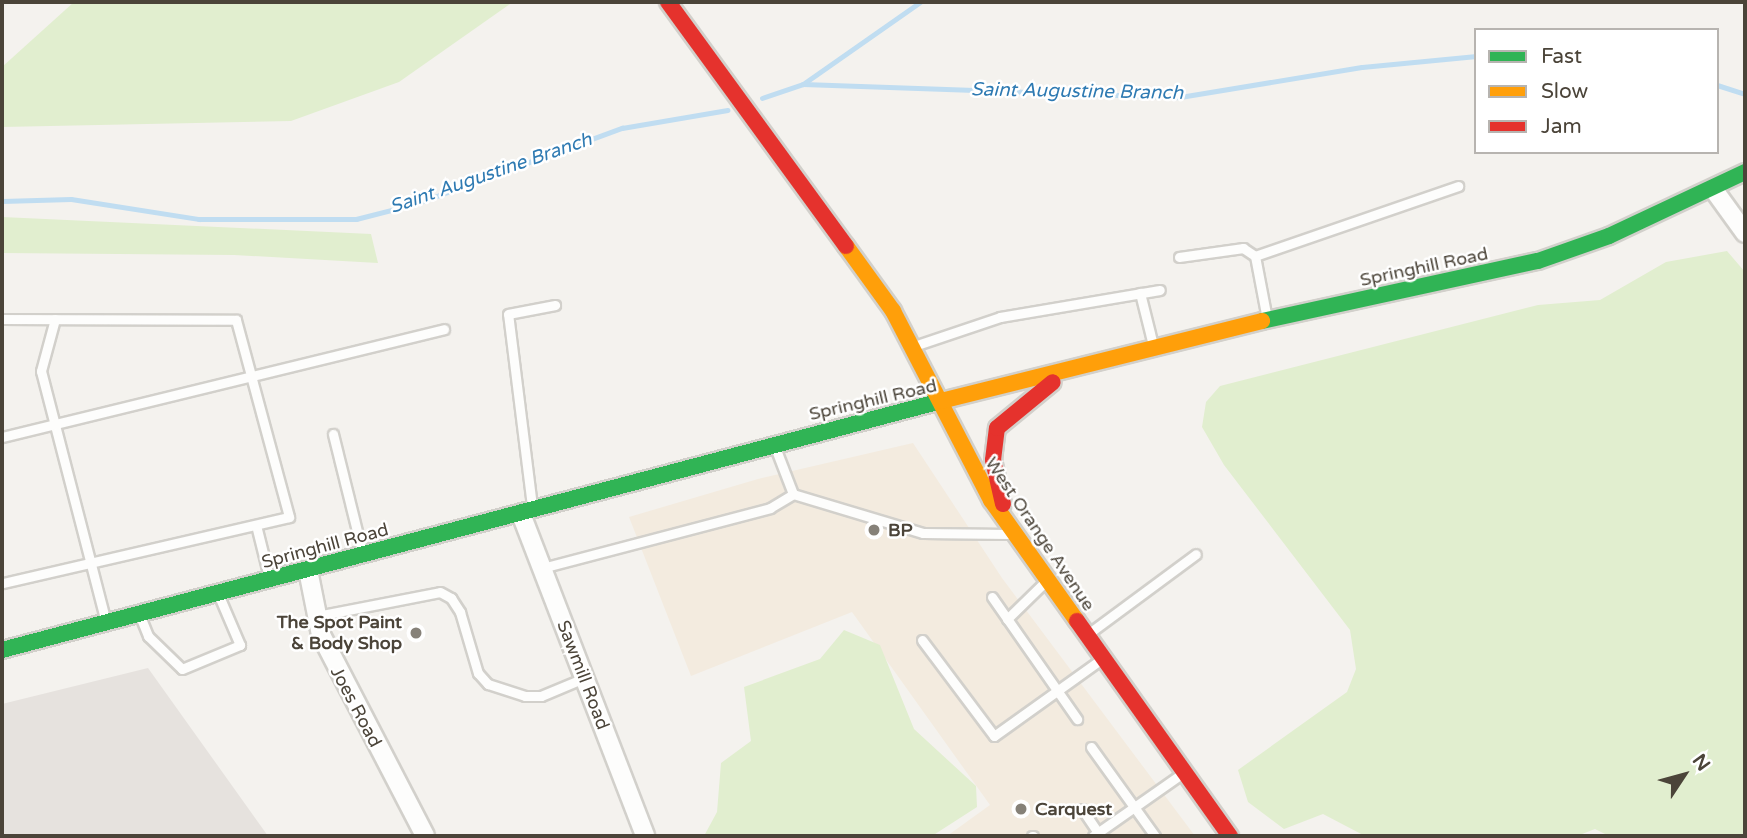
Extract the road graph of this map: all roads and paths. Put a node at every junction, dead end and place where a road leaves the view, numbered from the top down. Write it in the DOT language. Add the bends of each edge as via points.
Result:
graph roads {
  1 [pos="668,2"];
  2 [pos="1745,172"];
  3 [pos="1458,187"];
  4 [pos="1714,190"];
  5 [pos="1745,233"];
  6 [pos="1255,256"];
  7 [pos="1179,257"];
  8 [pos="1160,290"];
  9 [pos="1140,293"];
  10 [pos="555,305"];
  11 [pos="2,319"];
  12 [pos="55,319"];
  13 [pos="1267,320"];
  14 [pos="444,329"];
  15 [pos="914,346"];
  16 [pos="1154,348"];
  17 [pos="1073,370"];
  18 [pos="251,376"];
  19 [pos="941,404"];
  20 [pos="55,424"];
  21 [pos="333,434"];
  22 [pos="2,437"];
  23 [pos="774,443"];
  24 [pos="793,494"];
  25 [pos="527,513"];
  26 [pos="256,525"];
  27 [pos="1014,533"];
  28 [pos="1196,554"];
  29 [pos="363,555"];
  30 [pos="90,563"];
  31 [pos="542,568"];
  32 [pos="308,570"];
  33 [pos="1047,579"];
  34 [pos="270,580"];
  35 [pos="2,583"];
  36 [pos="218,593"];
  37 [pos="992,597"];
  38 [pos="139,614"];
  39 [pos="316,617"];
  40 [pos="1007,619"];
  41 [pos="106,623"];
  42 [pos="1086,634"];
  43 [pos="922,640"];
  44 [pos="2,650"];
  45 [pos="1103,658"];
  46 [pos="584,678"];
  47 [pos="1058,690"];
  48 [pos="1077,719"];
  49 [pos="1091,747"];
  50 [pos="1184,772"];
  51 [pos="1134,807"];
  52 [pos="1082,810"];
  53 [pos="1095,834"];
  54 [pos="425,836"];
  55 [pos="645,836"];
  56 [pos="1155,836"];
  57 [pos="1230,836"];
  1 -- 15 [label="main road, West Orange Avenue"];
  2 -- 4 [label="main road, Springhill Road"];
  3 -- 6 [label="lane"];
  4 -- 5 [label="street"];
  4 -- 13 [label="main road, Springhill Road" via="1538,261"];
  6 -- 7 [label="lane" via="1243,248"];
  6 -- 13 [label="lane"];
  8 -- 9 [label="lane"];
  9 -- 15 [label="lane" via="1000,317"];
  9 -- 16 [label="lane"];
  10 -- 25 [label="lane" via="508,314"];
  11 -- 12 [label="lane"];
  12 -- 18 [label="lane" via="236,320"];
  12 -- 20 [label="lane" via="41,371"];
  13 -- 16 [label="main road, Springhill Road"];
  14 -- 18 [label="lane"];
  15 -- 19 [label="main road, West Orange Avenue"];
  16 -- 17 [label="main road, Springhill Road"];
  17 -- 19 [label="main road, Springhill Road"];
  17 -- 27 [label="main road" via="1021,405 998,428 993,444 995,473"];
  18 -- 20 [label="lane"];
  18 -- 26 [label="lane" via="289,517"];
  19 -- 23 [label="main road, Springhill Road"];
  19 -- 27 [label="main road, West Orange Avenue" via="972,470"];
  20 -- 22 [label="lane"];
  20 -- 30 [label="lane"];
  21 -- 29 [label="lane"];
  23 -- 24 [label="lane"];
  23 -- 25 [label="main road, Springhill Road"];
  24 -- 27 [label="lane" via="923,533"];
  24 -- 31 [label="lane" via="770,508"];
  25 -- 29 [label="main road, Springhill Road"];
  25 -- 31 [label="street, Sawmill Road"];
  26 -- 30 [label="lane"];
  26 -- 34 [label="lane"];
  27 -- 33 [label="main road, West Orange Avenue"];
  28 -- 42 [label="lane"];
  29 -- 32 [label="main road, Springhill Road"];
  30 -- 35 [label="lane"];
  30 -- 41 [label="lane"];
  31 -- 46 [label="street, Sawmill Road"];
  32 -- 34 [label="main road, Springhill Road"];
  32 -- 39 [label="street, Joes Road"];
  33 -- 40 [label="lane"];
  33 -- 42 [label="main road, West Orange Avenue"];
  34 -- 36 [label="main road, Springhill Road"];
  36 -- 38 [label="main road, Springhill Road"];
  36 -- 38 [label="lane" via="240,645 182,669 148,636"];
  37 -- 40 [label="lane"];
  38 -- 41 [label="main road, Springhill Road"];
  39 -- 46 [label="lane" via="440,592 451,598 460,612 478,673 488,684 525,696 541,696"];
  39 -- 54 [label="street, Joes Road" via="332,660"];
  40 -- 47 [label="lane"];
  41 -- 44 [label="main road, Springhill Road"];
  42 -- 45 [label="main road, West Orange Avenue"];
  43 -- 47 [label="lane" via="994,736"];
  45 -- 47 [label="lane"];
  45 -- 50 [label="main road, West Orange Avenue"];
  46 -- 55 [label="street, Sawmill Road"];
  47 -- 48 [label="lane"];
  49 -- 51 [label="lane"];
  50 -- 51 [label="lane"];
  50 -- 57 [label="main road, West Orange Avenue"];
  51 -- 53 [label="lane"];
  51 -- 56 [label="lane"];
  52 -- 53 [label="lane"];
}
